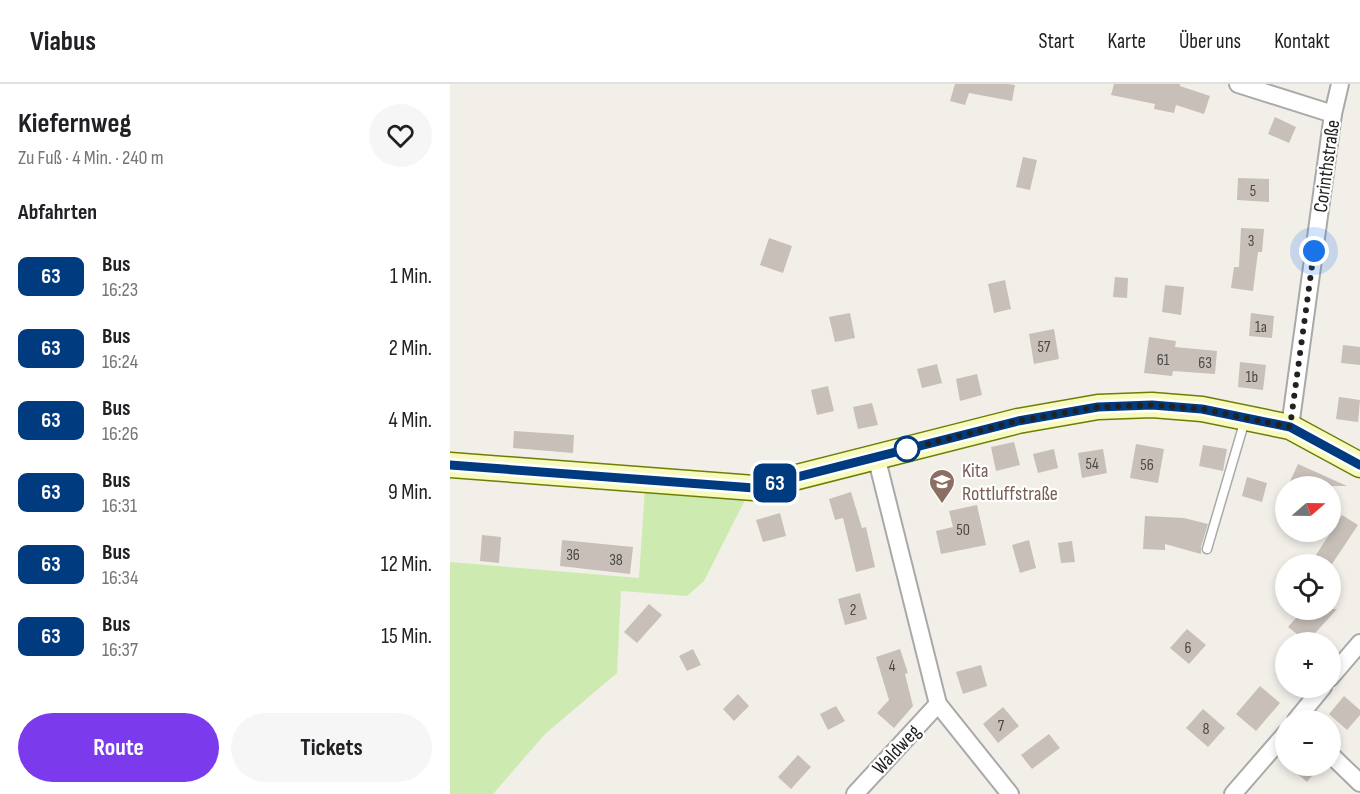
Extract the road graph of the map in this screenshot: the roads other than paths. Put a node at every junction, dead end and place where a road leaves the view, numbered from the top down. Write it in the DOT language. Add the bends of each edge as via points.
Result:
graph roads {
  1 [pos="1238,84"];
  2 [pos="1340,84"];
  3 [pos="1333,114"];
  4 [pos="1245,418"];
  5 [pos="1290,427"];
  6 [pos="876,456"];
  7 [pos="450,465"];
  8 [pos="1360,465"];
  9 [pos="1207,549"];
  10 [pos="1360,643"];
  11 [pos="1341,665"];
  12 [pos="1314,698"];
  13 [pos="938,704"];
  14 [pos="1304,710"];
  15 [pos="1275,746"];
  16 [pos="1341,765"];
  17 [pos="1360,783"];
  18 [pos="855,794"];
  19 [pos="1010,794"];
  20 [pos="1233,794"];
  1 -- 3 [label="street"];
  2 -- 3 [label="street, Corinthstraße"];
  3 -- 5 [label="street, Corinthstraße"];
  4 -- 5 [label="street"];
  4 -- 6 [label="street" via="1152,405 1098,407 1018,421"];
  4 -- 9 [label="lane"];
  5 -- 8 [label="street"];
  6 -- 7 [label="street" via="754,488"];
  6 -- 13 [label="street"];
  10 -- 11 [label="street"];
  12 -- 14 [label="street"];
  13 -- 18 [label="street, Waldweg"];
  13 -- 19 [label="street"];
  15 -- 20 [label="street"];
  16 -- 17 [label="street"];
}
